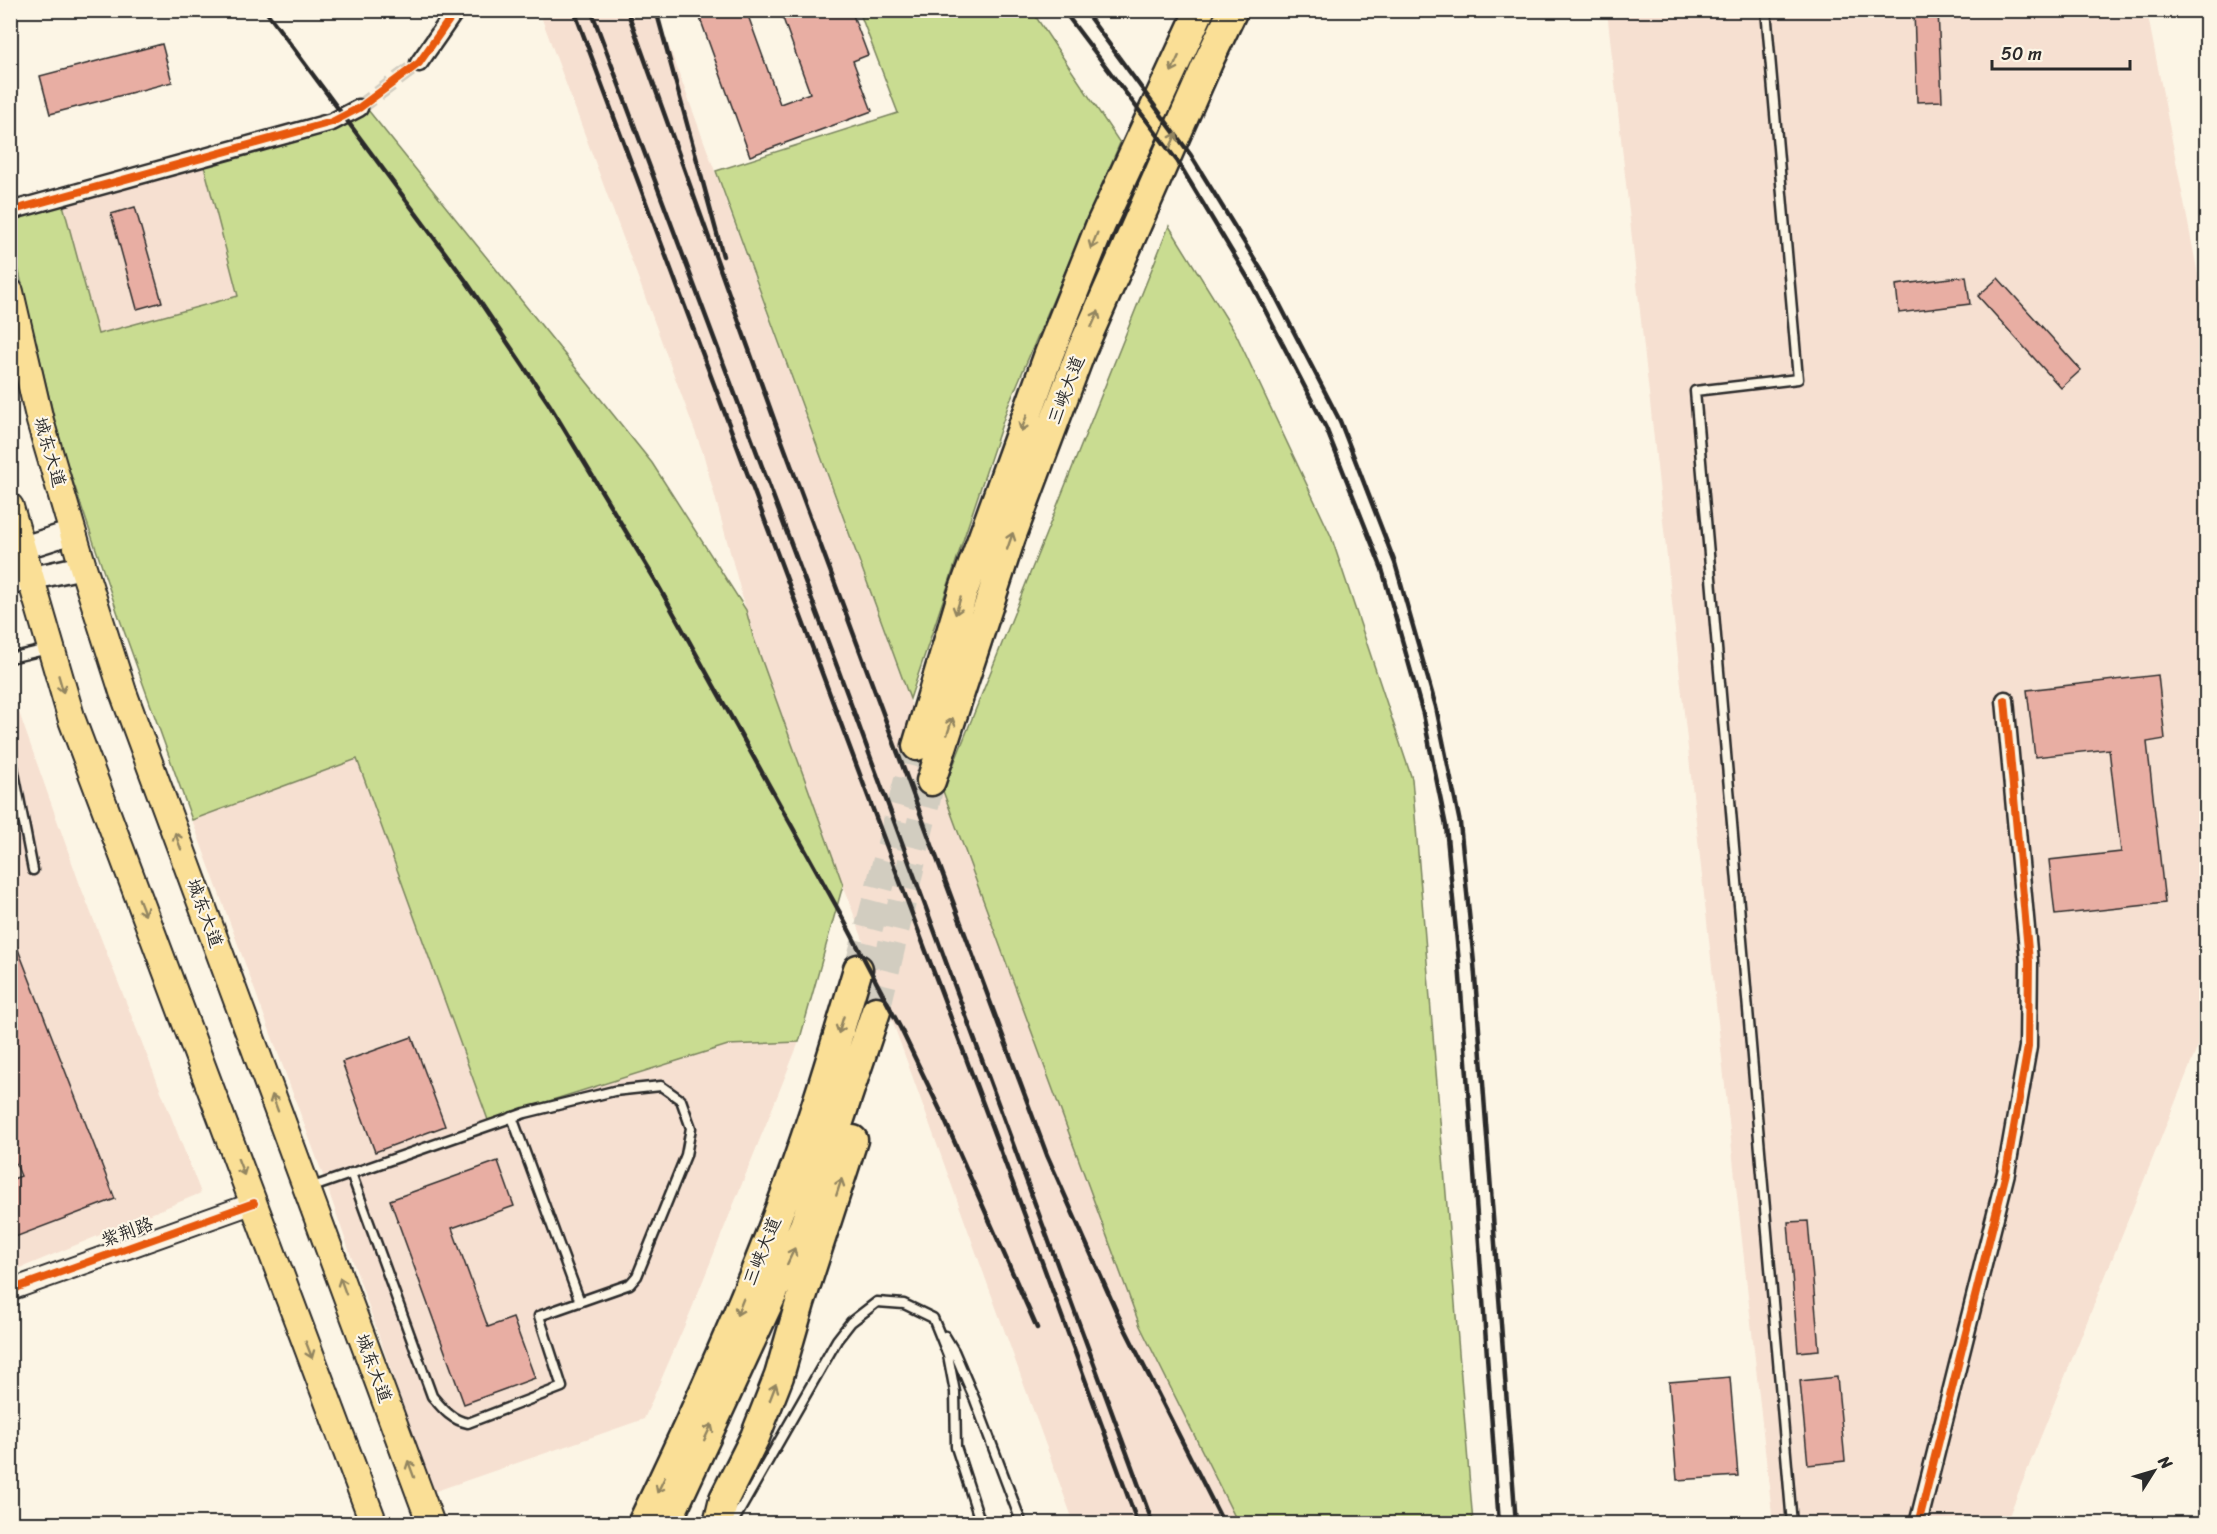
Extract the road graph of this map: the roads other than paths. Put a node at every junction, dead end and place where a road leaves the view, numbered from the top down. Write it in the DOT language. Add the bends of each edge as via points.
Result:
graph roads {
  1 [pos="456,10"];
  2 [pos="1200,10"];
  3 [pos="1233,10"];
  4 [pos="1766,10"];
  5 [pos="419,63"];
  6 [pos="359,108"];
  7 [pos="10,211"];
  8 [pos="10,292"];
  9 [pos="10,507"];
  10 [pos="73,532"];
  11 [pos="17,551"];
  12 [pos="83,567"];
  13 [pos="21,581"];
  14 [pos="51,648"];
  15 [pos="10,658"];
  16 [pos="2005,700"];
  17 [pos="917,746"];
  18 [pos="10,752"];
  19 [pos="932,782"];
  20 [pos="33,870"];
  21 [pos="858,969"];
  22 [pos="512,1117"];
  23 [pos="351,1173"];
  24 [pos="307,1189"];
  25 [pos="254,1203"];
  26 [pos="10,1290"];
  27 [pos="580,1302"];
  28 [pos="933,1318"];
  29 [pos="374,1524"];
  30 [pos="431,1524"];
  31 [pos="642,1524"];
  32 [pos="666,1524"];
  33 [pos="718,1524"];
  34 [pos="732,1524"];
  35 [pos="981,1524"];
  36 [pos="1023,1524"];
  37 [pos="1792,1524"];
  38 [pos="1918,1524"];
  1 -- 5 [label="street"];
  2 -- 17 [label="highway, 三峡大道, one-way" via="1101,224 1049,354 963,592"];
  19 -- 3 [label="highway, 三峡大道, one-way" via="1011,537 1081,351"];
  4 -- 37 [label="lane" via="1798,379 1695,391"];
  6 -- 7 [label="street" via="333,122"];
  8 -- 10 [label="main road, 城东大道" via="40,421"];
  9 -- 11 [label="main road"];
  10 -- 11 [label="main road"];
  10 -- 12 [label="main road, 城东大道"];
  11 -- 13 [label="main road"];
  12 -- 13 [label="main road"];
  24 -- 12 [label="main road, 城东大道, one-way" via="123,692"];
  13 -- 14 [label="main road"];
  14 -- 15 [label="lane"];
  14 -- 25 [label="main road, one-way" via="72,720"];
  16 -- 38 [label="street" via="2029,961 2028,1047 2006,1173"];
  18 -- 20 [label="lane"];
  21 -- 31 [label="highway, 三峡大道, one-way" via="787,1190 701,1401"];
  22 -- 23 [label="lane"];
  22 -- 27 [label="lane"];
  22 -- 27 [label="lane" via="614,1090 662,1086 681,1100 692,1128 686,1155 637,1276 630,1284"];
  23 -- 24 [label="lane"];
  23 -- 27 [label="lane" via="432,1396 460,1422 468,1423 562,1387 539,1316"];
  30 -- 24 [label="main road, 城东大道, one-way"];
  25 -- 26 [label="street, 紫荆路"];
  25 -- 29 [label="main road, one-way"];
  28 -- 34 [label="lane" via="904,1304 877,1302 851,1322"];
  28 -- 35 [label="lane" via="948,1354 955,1392 956,1447"];
  28 -- 36 [label="lane" via="954,1351"];
  32 -- 33 [label="highway, 三峡大道" via="804,1226 876,1011 862,1111 779,1376 724,1499"];
}
